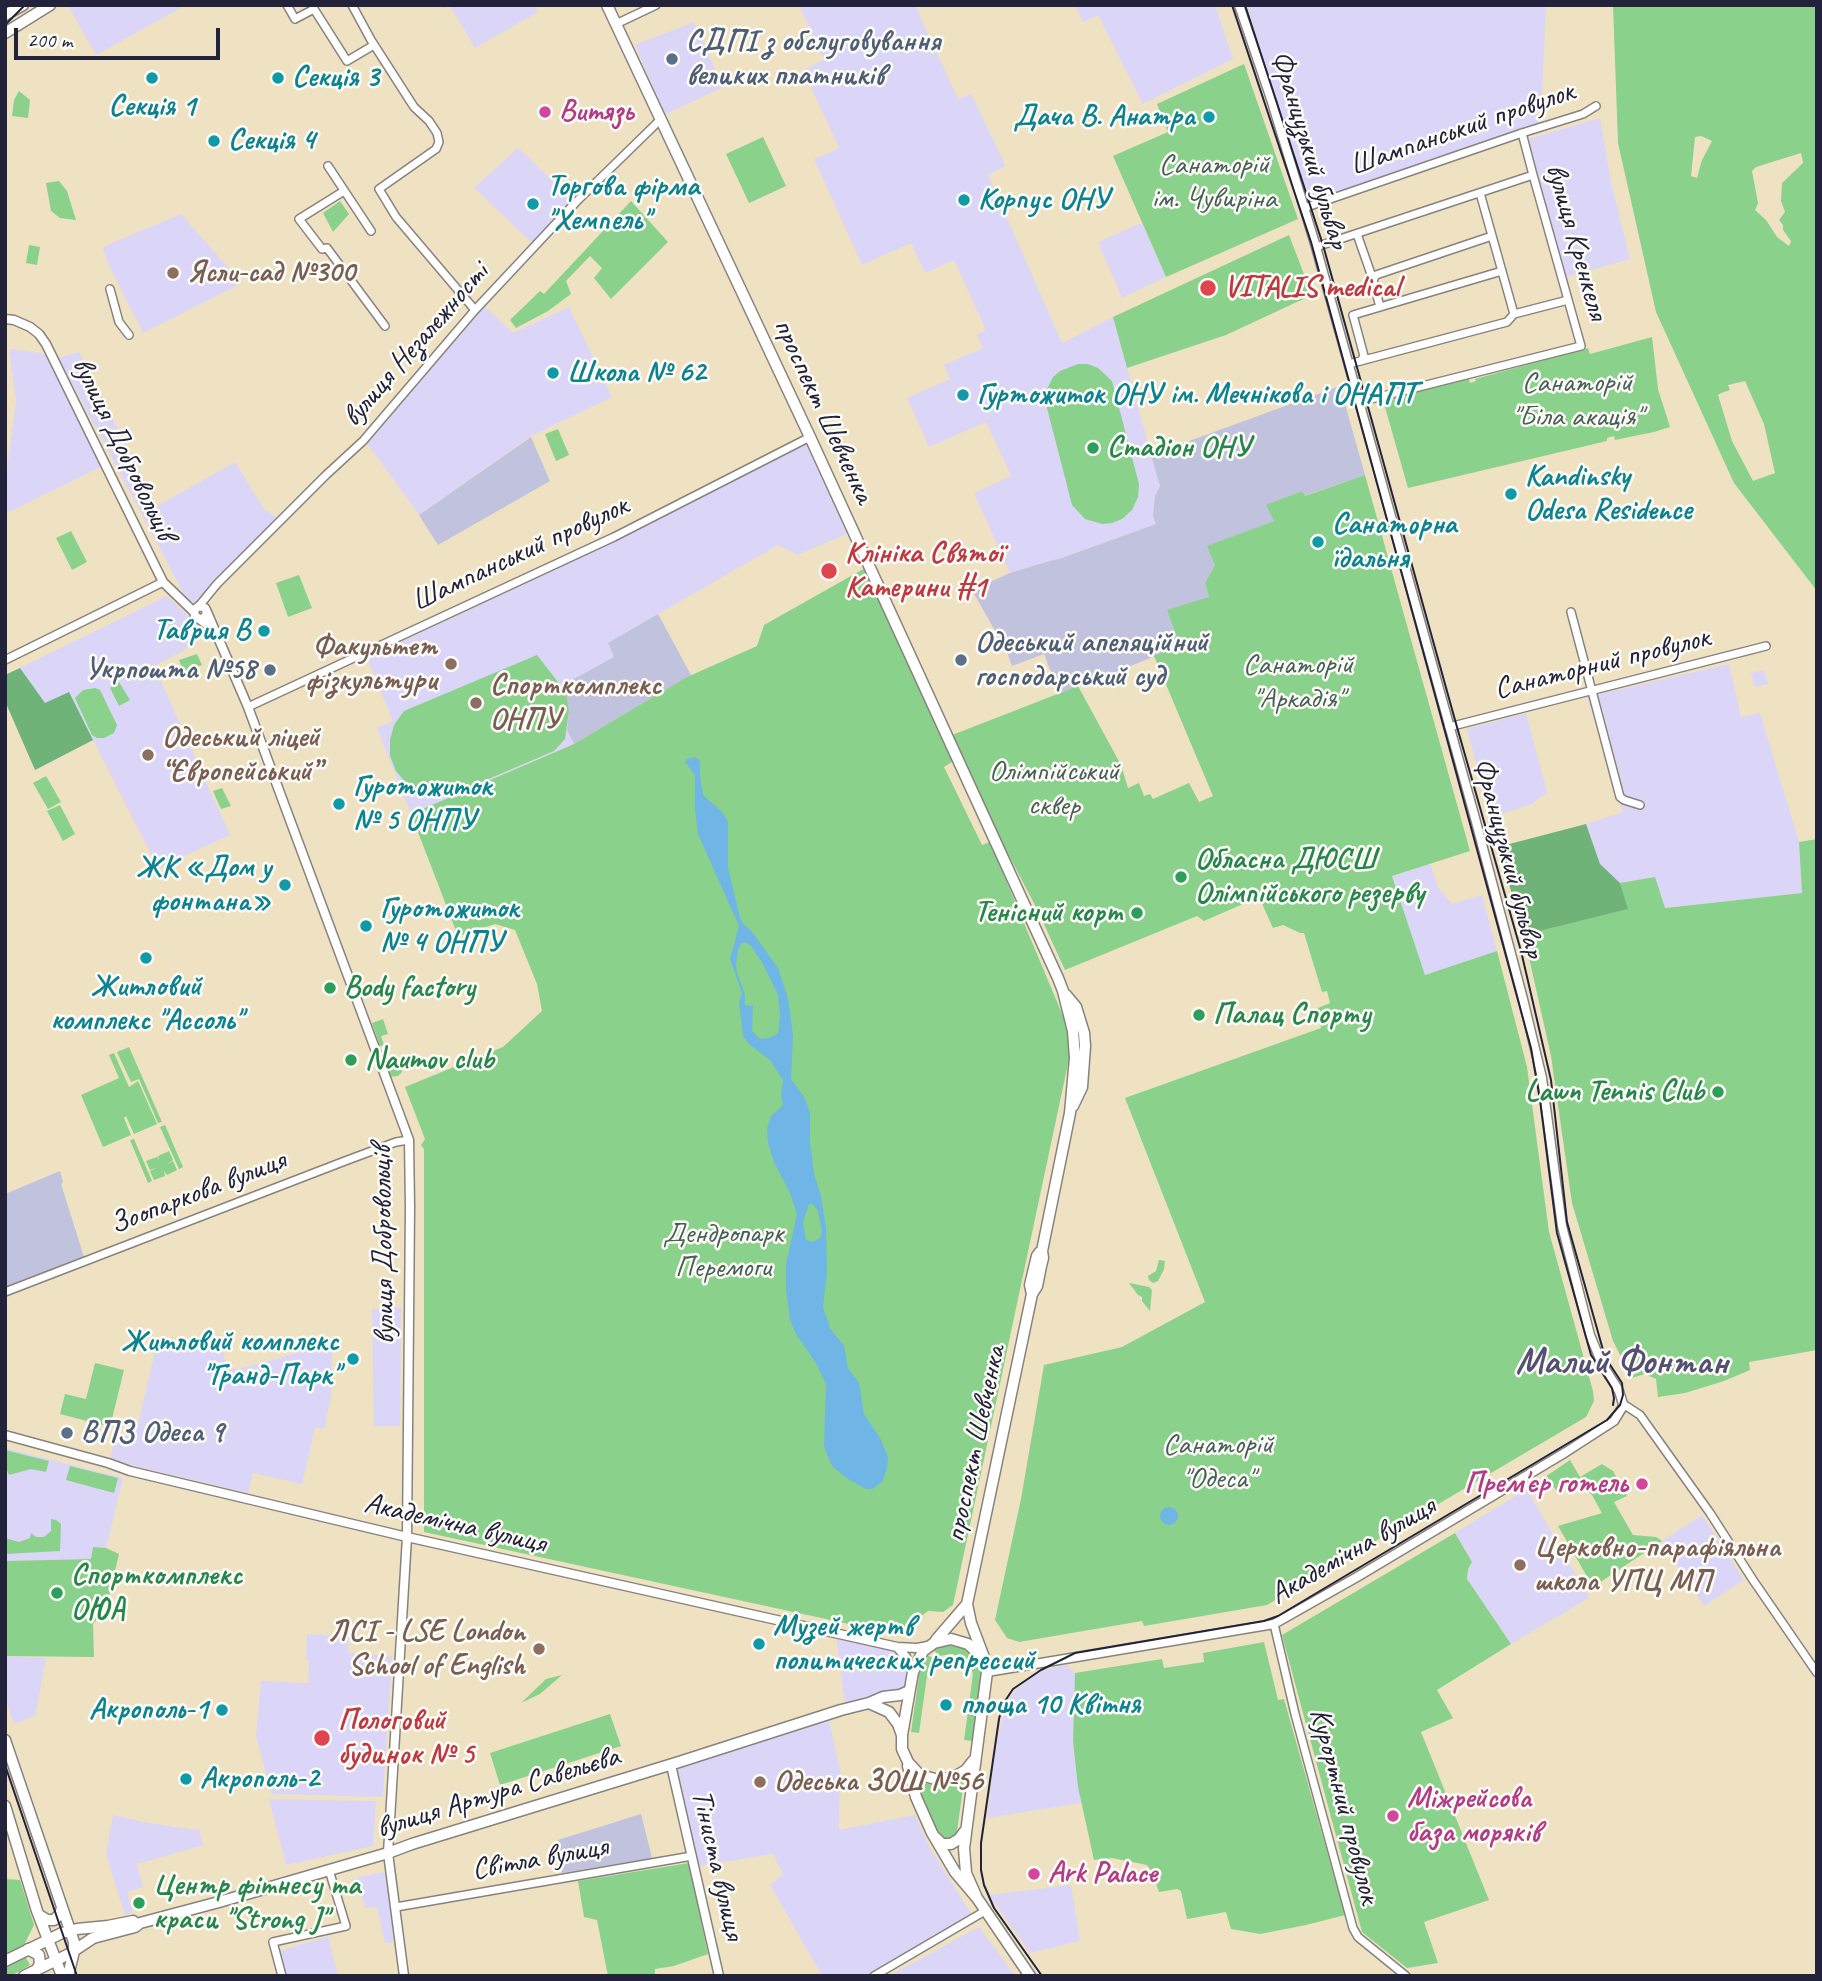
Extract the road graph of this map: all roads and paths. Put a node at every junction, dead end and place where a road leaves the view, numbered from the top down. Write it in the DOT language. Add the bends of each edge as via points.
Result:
graph roads {
  1 [pos="23,5"];
  2 [pos="50,5"];
  3 [pos="287,5"];
  4 [pos="352,5"];
  5 [pos="607,5"];
  6 [pos="656,5"];
  7 [pos="1239,5"];
  8 [pos="5,15"];
  9 [pos="616,24"];
  10 [pos="5,33"];
  11 [pos="374,45"];
  12 [pos="1596,106"];
  13 [pos="660,120"];
  14 [pos="1522,132"];
  15 [pos="327,166"];
  16 [pos="1533,176"];
  17 [pos="344,191"];
  18 [pos="1480,193"];
  19 [pos="1304,208"];
  20 [pos="371,231"];
  21 [pos="1357,234"];
  22 [pos="1492,236"];
  23 [pos="1317,247"];
  24 [pos="1502,271"];
  25 [pos="1374,276"];
  26 [pos="110,289"];
  27 [pos="1568,300"];
  28 [pos="1380,307"];
  29 [pos="475,310"];
  30 [pos="1514,314"];
  31 [pos="10,320"];
  32 [pos="385,326"];
  33 [pos="129,335"];
  34 [pos="1361,361"];
  35 [pos="1349,364"];
  36 [pos="1359,402"];
  37 [pos="810,438"];
  38 [pos="163,582"];
  39 [pos="201,609"];
  40 [pos="1571,612"];
  41 [pos="1766,646"];
  42 [pos="5,660"];
  43 [pos="1592,690"];
  44 [pos="248,707"];
  45 [pos="1449,727"];
  46 [pos="1640,805"];
  47 [pos="409,1140"];
  48 [pos="5,1292"];
  49 [pos="1623,1404"];
  50 [pos="5,1435"];
  51 [pos="407,1537"];
  52 [pos="967,1604"];
  53 [pos="1274,1625"];
  54 [pos="931,1644"];
  55 [pos="897,1647"];
  56 [pos="985,1660"];
  57 [pos="913,1672"];
  58 [pos="987,1672"];
  59 [pos="1817,1674"];
  60 [pos="909,1691"];
  61 [pos="869,1703"];
  62 [pos="902,1735"];
  63 [pos="5,1740"];
  64 [pos="975,1758"];
  65 [pos="908,1762"];
  66 [pos="671,1765"];
  67 [pos="5,1806"];
  68 [pos="965,1830"];
  69 [pos="932,1833"];
  70 [pos="388,1853"];
  71 [pos="692,1856"];
  72 [pos="329,1870"];
  73 [pos="977,1898"];
  74 [pos="396,1907"];
  75 [pos="62,1908"];
  76 [pos="985,1912"];
  77 [pos="39,1915"];
  78 [pos="140,1923"];
  79 [pos="71,1931"];
  80 [pos="47,1939"];
  81 [pos="28,1949"];
  82 [pos="74,1951"];
  83 [pos="5,1961"];
  84 [pos="55,1961"];
  85 [pos="37,1969"];
  86 [pos="24,1976"];
  87 [pos="62,1976"];
  88 [pos="68,1976"];
  89 [pos="282,1976"];
  90 [pos="404,1976"];
  91 [pos="719,1976"];
  92 [pos="874,1976"];
  93 [pos="1030,1976"];
  94 [pos="1406,1976"];
  1 -- 8 [label="main road"];
  2 -- 10 [label="main road"];
  3 -- 11 [label="street" via="295,19 314,9 347,61"];
  4 -- 11 [label="street"];
  5 -- 9 [label="main road, проспект Шевченка"];
  6 -- 9 [label="street"];
  7 -- 19 [label="street, Французький бульвар"];
  9 -- 13 [label="main road, проспект Шевченка"];
  11 -- 29 [label="street" via="439,142 436,149 379,189 396,217"];
  12 -- 14 [label="street, Шампанський провулок"];
  13 -- 29 [label="street, вулиця Незалежності"];
  13 -- 37 [label="main road, проспект Шевченка"];
  14 -- 16 [label="street, вулиця Кренкеля"];
  14 -- 19 [label="street, Шампанський провулок"];
  15 -- 17 [label="street"];
  16 -- 18 [label="street"];
  16 -- 27 [label="street, вулиця Кренкеля"];
  17 -- 20 [label="street"];
  17 -- 32 [label="street" via="299,219 322,249 327,248"];
  18 -- 21 [label="street"];
  18 -- 22 [label="street"];
  19 -- 23 [label="street, Французький бульвар"];
  21 -- 23 [label="street"];
  21 -- 25 [label="street"];
  22 -- 24 [label="street"];
  22 -- 25 [label="street"];
  23 -- 35 [label="street, Французький бульвар"];
  24 -- 28 [label="street"];
  24 -- 30 [label="street"];
  25 -- 28 [label="street"];
  26 -- 33 [label="street" via="119,322"];
  27 -- 30 [label="street"];
  27 -- 36 [label="street, вулиця Кренкеля" via="1581,346"];
  28 -- 34 [label="street" via="1353,315 1364,356"];
  29 -- 39 [label="street, вулиця Незалежності" via="363,441 217,584"];
  30 -- 34 [label="street" via="1507,322"];
  31 -- 38 [label="street, вулиця Добровольців" via="39,334 51,353"];
  34 -- 35 [label="street"];
  35 -- 36 [label="street, Французький бульвар"];
  36 -- 45 [label="street, Французький бульвар"];
  37 -- 44 [label="street, Шампанський провулок" via="614,537"];
  37 -- 52 [label="main road, проспект Шевченка" via="1063,991 1074,1040 1070,1113 1030,1285 1032,1294"];
  38 -- 39 [label="street, вулиця Добровольців" via="186,604"];
  38 -- 42 [label="street"];
  39 -- 44 [label="street, вулиця Добровольців" via="215,630"];
  40 -- 43 [label="street"];
  41 -- 43 [label="street, Санаторний провулок"];
  43 -- 45 [label="street, Санаторний провулок"];
  43 -- 46 [label="street" via="1620,797"];
  44 -- 47 [label="street, вулиця Добровольців"];
  45 -- 49 [label="street, Французький бульвар" via="1542,1078 1562,1226 1590,1335"];
  47 -- 48 [label="street, Зоопаркова вулиця"];
  47 -- 51 [label="street, вулиця Добровольців"];
  49 -- 53 [label="street, Академічна вулиця" via="1614,1421 1566,1452"];
  49 -- 59 [label="street, Французький бульвар" via="1640,1415 1703,1502"];
  50 -- 51 [label="street, Академічна вулиця" via="130,1471"];
  51 -- 55 [label="street, Академічна вулиця"];
  51 -- 70 [label="street, вулиця Добровольців"];
  52 -- 54 [label="main road, проспект Шевченка"];
  52 -- 56 [label="main road, проспект Шевченка"];
  53 -- 58 [label="street, Академічна вулиця"];
  53 -- 94 [label="street, Курортний провулок" via="1353,1928"];
  54 -- 55 [label="street, Академічна вулиця"];
  54 -- 56 [label="main road" via="945,1639 963,1641"];
  54 -- 57 [label="main road" via="919,1656"];
  55 -- 57 [label="street"];
  56 -- 58 [label="main road"];
  57 -- 60 [label="main road"];
  58 -- 64 [label="main road"];
  60 -- 61 [label="main road, вулиця Артура Савельєва"];
  60 -- 62 [label="main road"];
  61 -- 62 [label="main road" via="889,1712"];
  61 -- 66 [label="main road, вулиця Артура Савельєва"];
  62 -- 65 [label="main road"];
  63 -- 75 [label="main road"];
  64 -- 65 [label="main road" via="960,1774 939,1780 918,1773"];
  64 -- 68 [label="main road"];
  65 -- 69 [label="main road" via="916,1797"];
  66 -- 70 [label="main road, вулиця Артура Савельєва"];
  66 -- 71 [label="street, Тіниста вулиця"];
  67 -- 77 [label="main road"];
  68 -- 69 [label="main road" via="948,1845"];
  68 -- 73 [label="main road" via="964,1859"];
  69 -- 73 [label="main road"];
  70 -- 72 [label="main road, вулиця Артура Савельєва"];
  70 -- 74 [label="street, вулиця Добровольців"];
  71 -- 74 [label="street, Світла вулиця"];
  71 -- 91 [label="street, Тіниста вулиця"];
  72 -- 78 [label="main road, вулиця Артура Савельєва"];
  72 -- 89 [label="street" via="346,1926 273,1942"];
  73 -- 76 [label="main road"];
  74 -- 90 [label="street, вулиця Добровольців"];
  75 -- 77 [label="main road" via="54,1920"];
  75 -- 79 [label="main road"];
  76 -- 92 [label="street"];
  76 -- 93 [label="main road"];
  77 -- 80 [label="main road"];
  78 -- 79 [label="main road, вулиця Артура Савельєва" via="133,1920"];
  78 -- 82 [label="main road, вулиця Артура Савельєва" via="93,1938"];
  79 -- 80 [label="main road, вулиця Артура Савельєва"];
  79 -- 82 [label="main road"];
  80 -- 81 [label="main road, вулиця Артура Савельєва"];
  80 -- 84 [label="main road"];
  81 -- 83 [label="main road, вулиця Артура Савельєва"];
  81 -- 85 [label="main road" via="39,1955"];
  82 -- 84 [label="main road, вулиця Артура Савельєва"];
  82 -- 88 [label="main road"];
  84 -- 85 [label="main road, вулиця Артура Савельєва"];
  84 -- 87 [label="main road"];
  85 -- 86 [label="main road, вулиця Артура Савельєва"];
}
